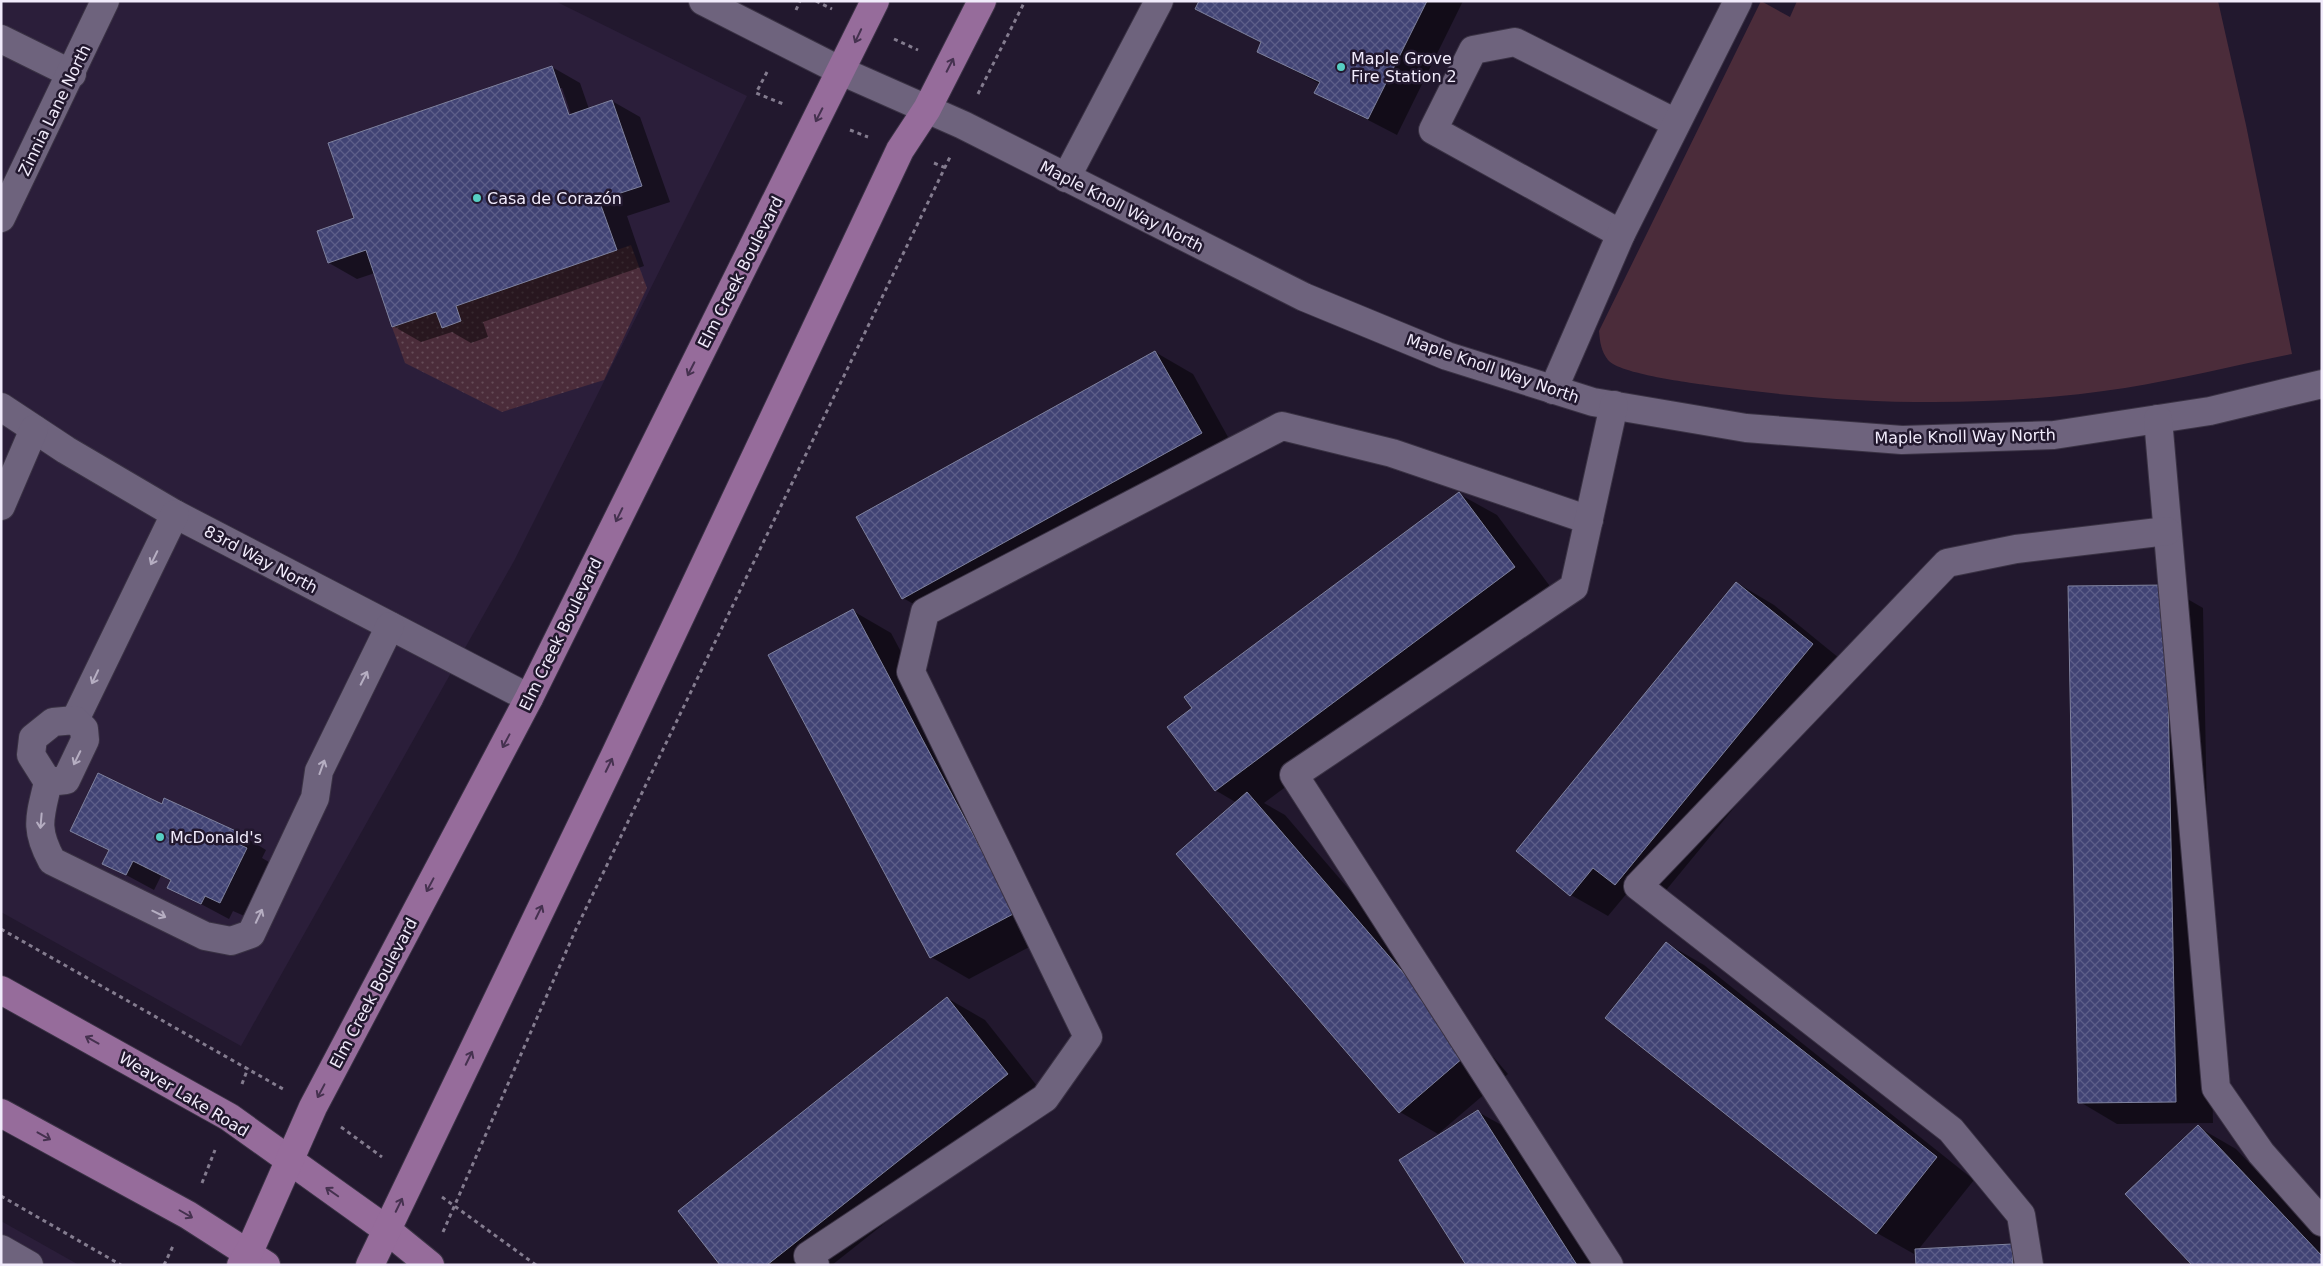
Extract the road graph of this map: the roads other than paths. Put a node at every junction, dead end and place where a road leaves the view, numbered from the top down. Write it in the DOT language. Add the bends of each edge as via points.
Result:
graph roads {
  1 [pos="106,1"];
  2 [pos="703,1"];
  3 [pos="982,1"];
  4 [pos="1159,1"];
  5 [pos="1738,1"];
  6 [pos="869,13"];
  7 [pos="1,39"];
  8 [pos="841,71"];
  9 [pos="72,74"];
  10 [pos="927,109"];
  11 [pos="1676,123"];
  12 [pos="1066,178"];
  13 [pos="1,218"];
  14 [pos="1622,234"];
  15 [pos="2322,384"];
  16 [pos="1553,390"];
  17 [pos="1614,405"];
  18 [pos="1,407"];
  19 [pos="2158,419"];
  20 [pos="34,429"];
  21 [pos="1,506"];
  22 [pos="175,514"];
  23 [pos="1588,520"];
  24 [pos="2167,531"];
  25 [pos="390,626"];
  26 [pos="529,698"];
  27 [pos="75,720"];
  28 [pos="48,782"];
  29 [pos="1,990"];
  30 [pos="1,1113"];
  31 [pos="288,1161"];
  32 [pos="2322,1222"];
  33 [pos="387,1230"];
  34 [pos="1,1249"];
  35 [pos="252,1261"];
  36 [pos="29,1265"];
  37 [pos="370,1265"];
  38 [pos="430,1265"];
  39 [pos="815,1265"];
  40 [pos="1609,1265"];
  41 [pos="2029,1265"];
  1 -- 9 [label="street, Zinnia Lane North"];
  2 -- 8 [label="street, Maple Knoll Way North"];
  10 -- 3 [label="main road, one-way"];
  4 -- 12 [label="street"];
  5 -- 11 [label="street"];
  6 -- 8 [label="main road, Elm Creek Boulevard, one-way"];
  7 -- 9 [label="street"];
  8 -- 10 [label="street, Maple Knoll Way North"];
  8 -- 26 [label="main road, Elm Creek Boulevard, one-way"];
  9 -- 13 [label="street, Zinnia Lane North"];
  10 -- 12 [label="street, Maple Knoll Way North"];
  33 -- 10 [label="main road, one-way" via="900,150"];
  11 -- 14 [label="street"];
  11 -- 14 [label="street" via="1515,42 1473,50 1433,130"];
  12 -- 16 [label="street, Maple Knoll Way North" via="1304,297 1447,356"];
  14 -- 16 [label="street"];
  15 -- 19 [label="street, Maple Knoll Way North" via="2210,411"];
  16 -- 17 [label="street, Maple Knoll Way North"];
  17 -- 19 [label="street, Maple Knoll Way North" via="1746,428 1902,440 2054,435"];
  17 -- 23 [label="street"];
  18 -- 20 [label="street, 83rd Way North"];
  19 -- 24 [label="street"];
  20 -- 21 [label="street"];
  20 -- 22 [label="street, 83rd Way North"];
  22 -- 25 [label="street, 83rd Way North"];
  22 -- 27 [label="street, one-way"];
  23 -- 39 [label="street" via="1392,453 1282,426 925,612 911,672 1088,1037 1045,1098 808,1256"];
  23 -- 40 [label="street" via="1574,586 1294,775"];
  24 -- 32 [label="street" via="2216,1088 2261,1153"];
  24 -- 41 [label="street" via="2016,549 1947,563 1638,886 1951,1130 2021,1216"];
  25 -- 26 [label="street, 83rd Way North"];
  28 -- 25 [label="street, one-way" via="39,825 52,861 205,936 231,940 251,934 316,798 319,771"];
  26 -- 31 [label="main road, Elm Creek Boulevard, one-way" via="312,1107"];
  27 -- 28 [label="street, one-way" via="84,729 85,740 66,780"];
  27 -- 28 [label="street" via="53,722 34,738 31,754"];
  31 -- 29 [label="main road, Weaver Lake Road, one-way" via="229,1117"];
  30 -- 35 [label="main road, one-way" via="188,1215"];
  33 -- 31 [label="main road, Weaver Lake Road, one-way"];
  31 -- 35 [label="main road, Elm Creek Boulevard"];
  33 -- 37 [label="main road"];
  33 -- 38 [label="main road, Weaver Lake Road"];
  34 -- 36 [label="street"];
}
